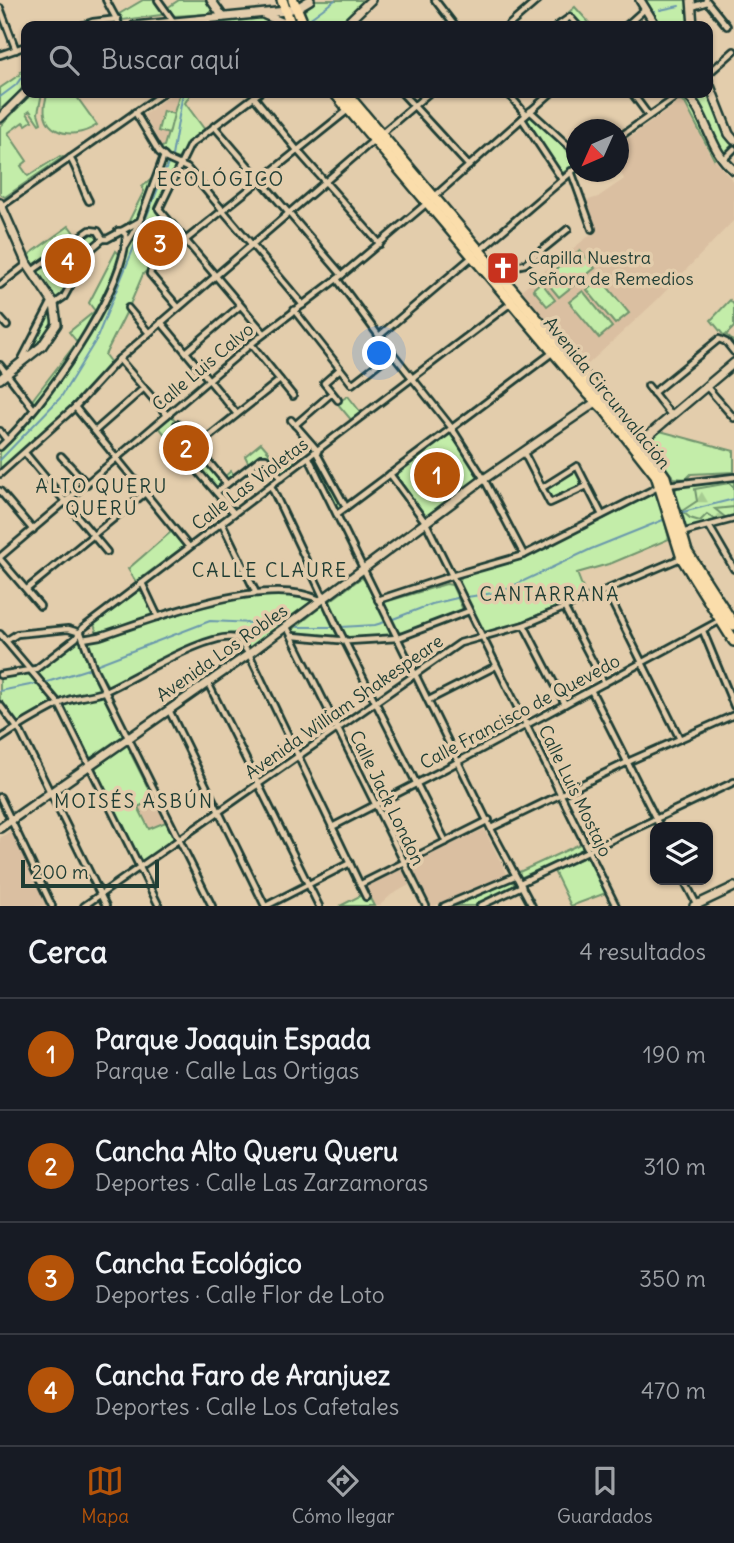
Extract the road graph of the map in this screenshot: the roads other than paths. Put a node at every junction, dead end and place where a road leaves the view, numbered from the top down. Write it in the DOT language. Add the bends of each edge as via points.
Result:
graph roads {
  1 [pos="106,0"];
  2 [pos="158,0"];
  3 [pos="211,0"];
  4 [pos="282,0"];
  5 [pos="310,0"];
  6 [pos="371,0"];
  7 [pos="435,0"];
  8 [pos="538,0"];
  9 [pos="640,0"];
  10 [pos="706,1"];
  11 [pos="294,4"];
  12 [pos="692,4"];
  13 [pos="0,8"];
  14 [pos="646,8"];
  15 [pos="286,11"];
  16 [pos="261,15"];
  17 [pos="223,17"];
  18 [pos="118,19"];
  19 [pos="101,21"];
  20 [pos="173,21"];
  21 [pos="280,21"];
  22 [pos="289,21"];
  23 [pos="302,21"];
  24 [pos="349,21"];
  25 [pos="451,21"];
  26 [pos="514,21"];
  27 [pos="632,21"];
  28 [pos="653,21"];
  29 [pos="727,26"];
  30 [pos="21,48"];
  31 [pos="16,50"];
  32 [pos="734,51"];
  33 [pos="0,55"];
  34 [pos="713,70"];
  35 [pos="713,94"];
  36 [pos="21,97"];
  37 [pos="156,98"];
  38 [pos="253,98"];
  39 [pos="259,98"];
  40 [pos="339,98"];
  41 [pos="350,98"];
  42 [pos="407,98"];
  43 [pos="423,98"];
  44 [pos="512,98"];
  45 [pos="545,98"];
  46 [pos="636,98"];
  47 [pos="676,98"];
  48 [pos="688,98"];
  49 [pos="414,105"];
  50 [pos="348,110"];
  51 [pos="135,112"];
  52 [pos="526,115"];
  53 [pos="649,116"];
  54 [pos="0,118"];
  55 [pos="214,126"];
  56 [pos="629,130"];
  57 [pos="377,137"];
  58 [pos="734,140"];
  59 [pos="566,145"];
  60 [pos="734,149"];
  61 [pos="298,150"];
  62 [pos="164,156"];
  63 [pos="70,158"];
  64 [pos="722,161"];
  65 [pos="181,165"];
  66 [pos="469,166"];
  67 [pos="734,170"];
  68 [pos="566,175"];
  69 [pos="561,178"];
  70 [pos="260,180"];
  71 [pos="325,181"];
  72 [pos="578,182"];
  73 [pos="431,199"];
  74 [pos="89,201"];
  75 [pos="1,204"];
  76 [pos="222,210"];
  77 [pos="289,213"];
  78 [pos="139,220"];
  79 [pos="568,229"];
  80 [pos="592,229"];
  81 [pos="118,231"];
  82 [pos="103,239"];
  83 [pos="185,240"];
  84 [pos="251,244"];
  85 [pos="380,244"];
  86 [pos="125,247"];
  87 [pos="477,253"];
  88 [pos="30,268"];
  89 [pos="501,275"];
  90 [pos="215,276"];
  91 [pos="340,277"];
  92 [pos="0,285"];
  93 [pos="53,302"];
  94 [pos="512,302"];
  95 [pos="303,305"];
  96 [pos="240,306"];
  97 [pos="178,307"];
  98 [pos="128,309"];
  99 [pos="295,310"];
  100 [pos="0,318"];
  101 [pos="161,322"];
  102 [pos="7,326"];
  103 [pos="149,333"];
  104 [pos="264,333"];
  105 [pos="379,336"];
  106 [pos="251,344"];
  107 [pos="186,352"];
  108 [pos="554,352"];
  109 [pos="734,352"];
  110 [pos="392,353"];
  111 [pos="119,359"];
  112 [pos="20,363"];
  113 [pos="734,363"];
  114 [pos="0,365"];
  115 [pos="341,369"];
  116 [pos="3,376"];
  117 [pos="413,378"];
  118 [pos="209,380"];
  119 [pos="280,380"];
  120 [pos="648,386"];
  121 [pos="706,386"];
  122 [pos="144,388"];
  123 [pos="332,393"];
  124 [pos="653,393"];
  125 [pos="293,396"];
  126 [pos="338,400"];
  127 [pos="596,402"];
  128 [pos="75,407"];
  129 [pos="33,409"];
  130 [pos="237,414"];
  131 [pos="167,415"];
  132 [pos="672,416"];
  133 [pos="734,418"];
  134 [pos="291,420"];
  135 [pos="177,424"];
  136 [pos="295,425"];
  137 [pos="451,427"];
  138 [pos="0,431"];
  139 [pos="95,431"];
  140 [pos="7,440"];
  141 [pos="638,444"];
  142 [pos="0,447"];
  143 [pos="196,447"];
  144 [pos="317,452"];
  145 [pos="523,452"];
  146 [pos="25,453"];
  147 [pos="61,456"];
  148 [pos="117,458"];
  149 [pos="309,458"];
  150 [pos="189,461"];
  151 [pos="0,474"];
  152 [pos="390,474"];
  153 [pos="734,477"];
  154 [pos="281,478"];
  155 [pos="484,479"];
  156 [pos="87,484"];
  157 [pos="227,484"];
  158 [pos="664,485"];
  159 [pos="271,486"];
  160 [pos="587,486"];
  161 [pos="542,488"];
  162 [pos="0,491"];
  163 [pos="218,491"];
  164 [pos="145,493"];
  165 [pos="65,503"];
  166 [pos="346,507"];
  167 [pos="235,513"];
  168 [pos="337,514"];
  169 [pos="602,515"];
  170 [pos="734,519"];
  171 [pos="222,523"];
  172 [pos="426,523"];
  173 [pos="709,526"];
  174 [pos="33,530"];
  175 [pos="677,534"];
  176 [pos="92,535"];
  177 [pos="188,547"];
  178 [pos="107,552"];
  179 [pos="524,555"];
  180 [pos="0,558"];
  181 [pos="682,558"];
  182 [pos="364,569"];
  183 [pos="734,569"];
  184 [pos="451,576"];
  185 [pos="142,583"];
  186 [pos="26,589"];
  187 [pos="606,590"];
  188 [pos="257,593"];
  189 [pos="323,599"];
  190 [pos="378,600"];
  191 [pos="40,606"];
  192 [pos="564,607"];
  193 [pos="469,611"];
  194 [pos="158,617"];
  195 [pos="729,619"];
  196 [pos="524,625"];
  197 [pos="287,627"];
  198 [pos="703,631"];
  199 [pos="0,634"];
  200 [pos="82,636"];
  201 [pos="292,636"];
  202 [pos="481,636"];
  203 [pos="398,638"];
  204 [pos="344,640"];
  205 [pos="6,641"];
  206 [pos="734,641"];
  207 [pos="249,654"];
  208 [pos="641,662"];
  209 [pos="496,666"];
  210 [pos="30,671"];
  211 [pos="416,673"];
  212 [pos="0,675"];
  213 [pos="208,682"];
  214 [pos="604,683"];
  215 [pos="106,690"];
  216 [pos="591,690"];
  217 [pos="429,700"];
  218 [pos="377,702"];
  219 [pos="60,704"];
  220 [pos="565,704"];
  221 [pos="0,705"];
  222 [pos="734,706"];
  223 [pos="169,710"];
  224 [pos="734,715"];
  225 [pos="527,725"];
  226 [pos="17,727"];
  227 [pos="338,730"];
  228 [pos="129,737"];
  229 [pos="0,739"];
  230 [pos="680,739"];
  231 [pos="298,758"];
  232 [pos="460,761"];
  233 [pos="628,762"];
  234 [pos="90,764"];
  235 [pos="734,782"];
  236 [pos="418,784"];
  237 [pos="258,785"];
  238 [pos="51,792"];
  239 [pos="562,795"];
  240 [pos="0,797"];
  241 [pos="375,805"];
  242 [pos="218,813"];
  243 [pos="12,819"];
  244 [pos="656,819"];
  245 [pos="489,820"];
  246 [pos="658,822"];
  247 [pos="332,827"];
  248 [pos="0,828"];
  249 [pos="491,828"];
  250 [pos="179,839"];
  251 [pos="446,842"];
  252 [pos="589,851"];
  253 [pos="350,863"];
  254 [pos="403,863"];
  255 [pos="139,866"];
  256 [pos="516,876"];
  257 [pos="360,884"];
  258 [pos="521,884"];
  259 [pos="686,885"];
  260 [pos="308,886"];
  261 [pos="734,887"];
  262 [pos="100,895"];
  263 [pos="366,897"];
  264 [pos="448,905"];
  265 [pos="52,906"];
  266 [pos="84,906"];
  267 [pos="106,906"];
  268 [pos="159,906"];
  269 [pos="212,906"];
  270 [pos="265,906"];
  271 [pos="318,906"];
  272 [pos="426,906"];
  273 [pos="480,906"];
  274 [pos="532,906"];
  275 [pos="616,906"];
  276 [pos="696,906"];
  1 -- 18 [label="street"];
  2 -- 20 [label="street"];
  3 -- 17 [label="main road"];
  4 -- 15 [label="highway"];
  5 -- 11 [label="main road"];
  6 -- 24 [label="main road"];
  7 -- 25 [label="street"];
  8 -- 26 [label="street"];
  9 -- 14 [label="main road"];
  10 -- 12 [label="street"];
  10 -- 29 [label="street"];
  11 -- 15 [label="main road"];
  11 -- 23 [label="highway"];
  13 -- 31 [label="street"];
  14 -- 27 [label="street"];
  14 -- 28 [label="main road"];
  15 -- 16 [label="main road"];
  15 -- 22 [label="highway"];
  16 -- 17 [label="main road"];
  16 -- 21 [label="main road"];
  17 -- 20 [label="main road"];
  18 -- 19 [label="street"];
  30 -- 31 [label="street"];
  31 -- 33 [label="street"];
  32 -- 34 [label="street"];
  35 -- 58 [label="main road"];
  36 -- 54 [label="main road"];
  37 -- 51 [label="street"];
  38 -- 55 [label="street"];
  39 -- 61 [label="street"];
  40 -- 50 [label="highway, Avenida Circunvalación"];
  41 -- 57 [label="highway, Avenida Circunvalación"];
  42 -- 49 [label="street"];
  43 -- 49 [label="street"];
  44 -- 52 [label="street"];
  45 -- 52 [label="street, Calle Luis Calvo"];
  46 -- 53 [label="street"];
  47 -- 53 [label="street"];
  48 -- 64 [label="main road"];
  49 -- 57 [label="street"];
  49 -- 66 [label="street"];
  50 -- 57 [label="highway, Avenida Circunvalación"];
  50 -- 61 [label="street"];
  51 -- 62 [label="street"];
  51 -- 63 [label="street"];
  52 -- 59 [label="street"];
  52 -- 66 [label="street, Calle Luis Calvo"];
  52 -- 69 [label="street"];
  53 -- 56 [label="street"];
  55 -- 65 [label="street" via="190,145"];
  55 -- 70 [label="street"];
  57 -- 71 [label="street"];
  57 -- 73 [label="highway, Avenida Circunvalación"];
  60 -- 64 [label="street"];
  61 -- 70 [label="street"];
  61 -- 71 [label="street"];
  62 -- 65 [label="street"];
  62 -- 78 [label="street"];
  63 -- 74 [label="street"];
  63 -- 75 [label="street"];
  64 -- 67 [label="main road"];
  65 -- 76 [label="street"];
  65 -- 83 [label="street" via="159,209"];
  66 -- 73 [label="street, Calle Luis Calvo"];
  68 -- 69 [label="street"];
  69 -- 87 [label="street"];
  70 -- 76 [label="street"];
  70 -- 77 [label="street"];
  71 -- 77 [label="street"];
  71 -- 85 [label="street"];
  72 -- 80 [label="street"];
  73 -- 85 [label="street, Calle Luis Calvo"];
  73 -- 87 [label="highway, Avenida Circunvalación"];
  75 -- 88 [label="main road"];
  76 -- 83 [label="street"];
  76 -- 84 [label="street"];
  77 -- 84 [label="street"];
  77 -- 91 [label="street"];
  78 -- 81 [label="street"];
  78 -- 86 [label="street"];
  79 -- 89 [label="street" via="525,264"];
  81 -- 82 [label="street"];
  81 -- 86 [label="street" via="126,235"];
  82 -- 88 [label="street" via="90,230"];
  82 -- 93 [label="street" via="90,250 64,298"];
  83 -- 90 [label="street"];
  83 -- 97 [label="street" via="150,271"];
  84 -- 90 [label="street"];
  84 -- 95 [label="street"];
  85 -- 91 [label="street, Calle Luis Calvo"];
  86 -- 129 [label="street" via="101,309"];
  87 -- 89 [label="highway, Avenida Circunvalación"];
  87 -- 94 [label="highway, Avenida Circunvalación"];
  87 -- 105 [label="street"];
  88 -- 92 [label="street"];
  88 -- 93 [label="main road"];
  89 -- 141 [label="highway, Avenida Circunvalación"];
  90 -- 96 [label="street"];
  90 -- 97 [label="street"];
  91 -- 95 [label="street, Calle Luis Calvo"];
  91 -- 105 [label="street"];
  93 -- 112 [label="street"];
  93 -- 112 [label="main road" via="57,324 52,334"];
  94 -- 108 [label="highway, Avenida Circunvalación"];
  94 -- 117 [label="street, Calle Las Violetas"];
  95 -- 99 [label="street, Calle Luis Calvo"];
  96 -- 104 [label="street"];
  96 -- 107 [label="street"];
  97 -- 101 [label="street"];
  98 -- 103 [label="street"];
  99 -- 104 [label="street, Calle Luis Calvo"];
  99 -- 115 [label="street"];
  100 -- 102 [label="street"];
  101 -- 103 [label="street"];
  101 -- 107 [label="street"];
  103 -- 111 [label="street"];
  104 -- 106 [label="street, Calle Luis Calvo"];
  105 -- 110 [label="street"];
  106 -- 118 [label="street, Calle Luis Calvo"];
  106 -- 119 [label="street"];
  107 -- 118 [label="street"];
  108 -- 127 [label="highway, Avenida Circunvalación"];
  108 -- 137 [label="street"];
  109 -- 124 [label="street" via="719,339"];
  110 -- 115 [label="street" via="352,384"];
  110 -- 117 [label="street"];
  111 -- 122 [label="street"];
  111 -- 128 [label="street"];
  112 -- 116 [label="main road"];
  113 -- 121 [label="main road"];
  114 -- 116 [label="street"];
  115 -- 123 [label="street" via="324,383"];
  116 -- 129 [label="street"];
  117 -- 137 [label="street"];
  117 -- 144 [label="street, Calle Las Violetas"];
  118 -- 130 [label="street"];
  118 -- 131 [label="street, Calle Luis Calvo"];
  119 -- 125 [label="street"];
  119 -- 130 [label="street"];
  120 -- 124 [label="street"];
  121 -- 132 [label="main road"];
  121 -- 133 [label="street"];
  122 -- 131 [label="street"];
  122 -- 139 [label="street"];
  123 -- 126 [label="street"];
  123 -- 136 [label="street"];
  124 -- 132 [label="street"];
  127 -- 141 [label="highway, Avenida Circunvalación"];
  127 -- 145 [label="main road, Avenida Los Robles"];
  128 -- 139 [label="street"];
  128 -- 146 [label="street"];
  129 -- 140 [label="street"];
  130 -- 143 [label="street"];
  131 -- 148 [label="street, Calle Luis Calvo"];
  132 -- 141 [label="main road"];
  134 -- 136 [label="street"];
  135 -- 143 [label="street"];
  136 -- 144 [label="street"];
  137 -- 152 [label="street"];
  137 -- 155 [label="street"];
  138 -- 140 [label="street"];
  139 -- 148 [label="street"];
  140 -- 142 [label="street"];
  141 -- 158 [label="highway, Avenida Circunvalación"];
  143 -- 157 [label="street"];
  144 -- 149 [label="street, Calle Las Violetas"];
  144 -- 166 [label="street"];
  145 -- 155 [label="main road, Avenida Los Robles"];
  145 -- 161 [label="street"];
  146 -- 151 [label="street"];
  146 -- 165 [label="street"];
  147 -- 156 [label="street"];
  148 -- 156 [label="street, Calle Luis Calvo"];
  148 -- 164 [label="street"];
  149 -- 154 [label="street, Calle Las Violetas"];
  149 -- 168 [label="street"];
  150 -- 163 [label="street"];
  152 -- 166 [label="street"];
  152 -- 172 [label="street, Calle Luis Mostajo"];
  153 -- 158 [label="street"];
  154 -- 157 [label="street" via="266,458 261,458"];
  154 -- 159 [label="street, Calle Las Violetas"];
  155 -- 172 [label="main road, Avenida Los Robles"];
  155 -- 179 [label="street"];
  156 -- 165 [label="street, Calle Luis Calvo"];
  157 -- 163 [label="street"];
  158 -- 169 [label="street"];
  158 -- 175 [label="highway, Avenida Circunvalación"];
  159 -- 167 [label="street, Calle Las Violetas"];
  159 -- 189 [label="street"];
  160 -- 161 [label="street" via="550,503"];
  160 -- 161 [label="street" via="577,466"];
  160 -- 169 [label="street"];
  162 -- 174 [label="street"];
  163 -- 167 [label="street"];
  164 -- 176 [label="street"];
  164 -- 177 [label="street"];
  165 -- 174 [label="street, Calle Luis Calvo"];
  165 -- 176 [label="street"];
  166 -- 168 [label="street"];
  167 -- 171 [label="street, Calle Las Violetas"];
  168 -- 182 [label="street"];
  169 -- 179 [label="street"];
  170 -- 173 [label="street"];
  171 -- 177 [label="street, Calle Las Violetas"];
  171 -- 188 [label="street"];
  172 -- 182 [label="main road, Avenida Los Robles"];
  172 -- 184 [label="street, Calle Luis Mostajo"];
  173 -- 175 [label="street"];
  173 -- 183 [label="street"];
  174 -- 180 [label="street, Calle Luis Calvo"];
  175 -- 181 [label="highway, Avenida Circunvalación"];
  175 -- 195 [label="highway, Avenida Circunvalación"];
  176 -- 178 [label="street"];
  176 -- 186 [label="street"];
  177 -- 185 [label="street, Calle Las Violetas"];
  179 -- 184 [label="street"];
  180 -- 186 [label="street"];
  181 -- 187 [label="street, Avenida William Shakespeare"];
  181 -- 195 [label="highway, Avenida Circunvalación"];
  182 -- 189 [label="main road, Avenida Los Robles"];
  182 -- 190 [label="street"];
  184 -- 190 [label="street"];
  184 -- 193 [label="street, Calle Luis Mostajo"];
  185 -- 194 [label="street"];
  185 -- 200 [label="street, Calle Las Violetas" via="83,628"];
  186 -- 191 [label="street"];
  187 -- 192 [label="street, Avenida William Shakespeare"];
  187 -- 208 [label="street"];
  188 -- 189 [label="street"];
  188 -- 194 [label="street"];
  189 -- 197 [label="main road, Avenida Los Robles"];
  189 -- 204 [label="street"];
  190 -- 203 [label="street"];
  192 -- 196 [label="street, Avenida William Shakespeare"];
  192 -- 214 [label="street"];
  193 -- 202 [label="street, Calle Luis Mostajo"];
  193 -- 203 [label="street"];
  194 -- 200 [label="street" via="100,636"];
  195 -- 198 [label="street, Calle Francisco de Quevedo"];
  195 -- 206 [label="highway, Avenida Circunvalación"];
  196 -- 202 [label="street, Avenida William Shakespeare"];
  196 -- 220 [label="street"];
  197 -- 201 [label="street, Calle Jack London"];
  197 -- 207 [label="main road, Avenida Los Robles"];
  198 -- 208 [label="street, Calle Francisco de Quevedo"];
  198 -- 222 [label="street"];
  199 -- 205 [label="street"];
  200 -- 205 [label="street" via="68,629 17,634"];
  200 -- 210 [label="street, Calle Las Violetas"];
  200 -- 215 [label="street"];
  201 -- 204 [label="street"];
  201 -- 227 [label="street, Calle Jack London"];
  202 -- 209 [label="street, Calle Luis Mostajo"];
  202 -- 211 [label="street, Avenida William Shakespeare" via="460,643"];
  203 -- 204 [label="street"];
  203 -- 211 [label="street"];
  204 -- 218 [label="street"];
  205 -- 210 [label="street"];
  207 -- 213 [label="main road, Avenida Los Robles"];
  207 -- 215 [label="street" via="238,639 226,637"];
  207 -- 231 [label="street"];
  208 -- 214 [label="street, Calle Francisco de Quevedo"];
  208 -- 230 [label="street"];
  209 -- 217 [label="street"];
  209 -- 225 [label="street, Calle Luis Mostajo"];
  210 -- 212 [label="street, Calle Las Violetas"];
  210 -- 219 [label="street"];
  211 -- 217 [label="street"];
  211 -- 218 [label="street, Avenida William Shakespeare"];
  213 -- 223 [label="main road, Avenida Los Robles"];
  213 -- 237 [label="street"];
  214 -- 216 [label="street, Calle Francisco de Quevedo"];
  215 -- 219 [label="street"];
  215 -- 228 [label="street"];
  216 -- 220 [label="street, Calle Francisco de Quevedo"];
  216 -- 233 [label="street"];
  217 -- 232 [label="street"];
  218 -- 227 [label="street, Avenida William Shakespeare"];
  218 -- 236 [label="street"];
  219 -- 226 [label="street"];
  219 -- 234 [label="street"];
  220 -- 225 [label="street, Calle Francisco de Quevedo"];
  221 -- 226 [label="street"];
  223 -- 228 [label="main road, Avenida Los Robles"];
  223 -- 242 [label="street"];
  224 -- 230 [label="street"];
  225 -- 232 [label="street, Calle Francisco de Quevedo"];
  225 -- 239 [label="street, Calle Luis Mostajo"];
  226 -- 229 [label="street"];
  226 -- 238 [label="street"];
  227 -- 231 [label="street, Avenida William Shakespeare"];
  227 -- 241 [label="street, Calle Jack London"];
  228 -- 234 [label="main road, Avenida Los Robles"];
  228 -- 250 [label="street"];
  230 -- 233 [label="street"];
  231 -- 237 [label="street, Avenida William Shakespeare"];
  231 -- 247 [label="street"];
  232 -- 236 [label="street, Calle Francisco de Quevedo"];
  232 -- 245 [label="street"];
  233 -- 239 [label="street"];
  233 -- 244 [label="street"];
  234 -- 238 [label="main road, Avenida Los Robles"];
  234 -- 255 [label="street"];
  235 -- 244 [label="street"];
  236 -- 241 [label="street, Calle Francisco de Quevedo"];
  236 -- 251 [label="street"];
  237 -- 242 [label="street, Avenida William Shakespeare"];
  237 -- 260 [label="street"];
  238 -- 243 [label="main road, Avenida Los Robles"];
  238 -- 262 [label="street"];
  239 -- 249 [label="street"];
  239 -- 252 [label="street, Calle Luis Mostajo"];
  240 -- 243 [label="street"];
  241 -- 247 [label="street, Calle Francisco de Quevedo"];
  241 -- 254 [label="street, Calle Jack London"];
  242 -- 250 [label="street, Avenida William Shakespeare"];
  242 -- 270 [label="street"];
  243 -- 248 [label="main road, Avenida Los Robles"];
  243 -- 265 [label="street"];
  244 -- 246 [label="street"];
  244 -- 252 [label="street"];
  245 -- 249 [label="street"];
  245 -- 251 [label="street"];
  247 -- 253 [label="street"];
  249 -- 256 [label="street"];
  250 -- 255 [label="street, Avenida William Shakespeare"];
  250 -- 269 [label="street"];
  251 -- 254 [label="street"];
  252 -- 258 [label="street"];
  252 -- 275 [label="street, Calle Luis Mostajo"];
  253 -- 257 [label="street"];
  253 -- 260 [label="street"];
  254 -- 257 [label="street"];
  254 -- 272 [label="street, Calle Jack London"];
  255 -- 262 [label="street, Avenida William Shakespeare"];
  255 -- 268 [label="street"];
  256 -- 258 [label="street"];
  256 -- 264 [label="street"];
  257 -- 263 [label="street"];
  258 -- 273 [label="street"];
  258 -- 274 [label="street"];
  259 -- 276 [label="street"];
  260 -- 270 [label="street"];
  260 -- 271 [label="street"];
  261 -- 276 [label="main road"];
  262 -- 266 [label="street, Avenida William Shakespeare"];
  262 -- 267 [label="street"];
}
